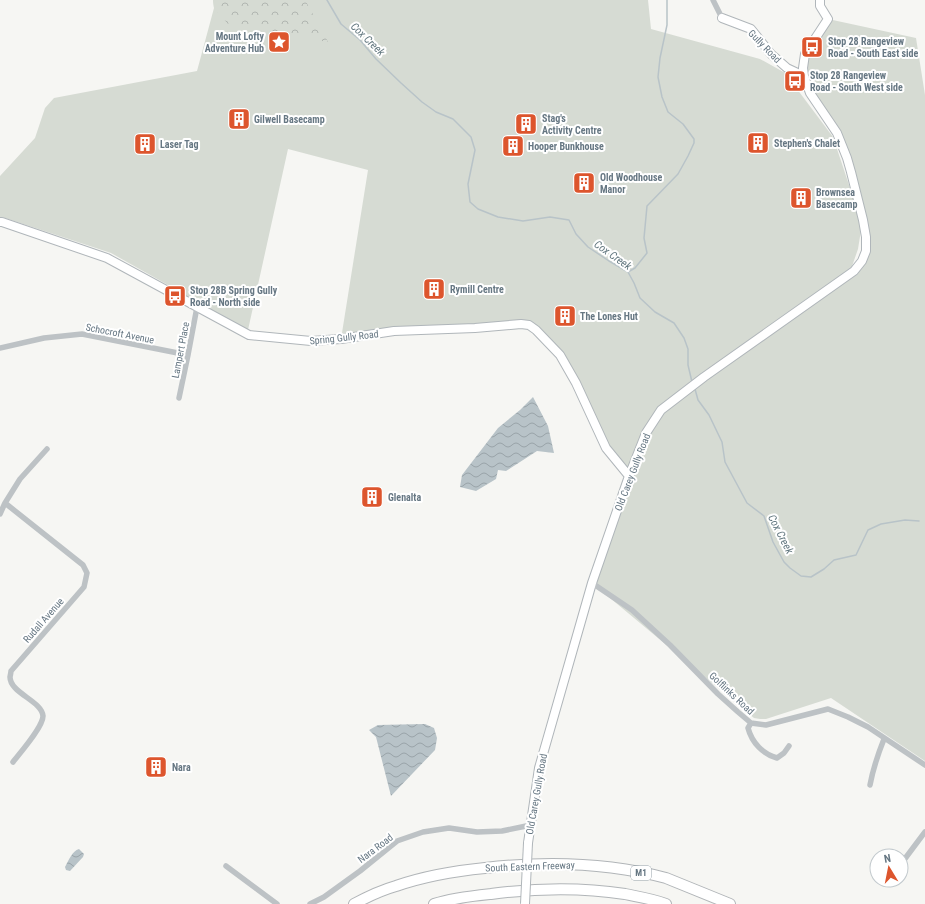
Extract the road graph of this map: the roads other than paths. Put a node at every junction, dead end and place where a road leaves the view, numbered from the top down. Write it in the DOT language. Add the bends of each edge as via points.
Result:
graph roads {
  1 [pos="713,0"];
  2 [pos="820,0"];
  3 [pos="722,18"];
  4 [pos="804,76"];
  5 [pos="0,222"];
  6 [pos="198,307"];
  7 [pos="0,348"];
  8 [pos="188,355"];
  9 [pos="179,398"];
  10 [pos="47,449"];
  11 [pos="629,476"];
  12 [pos="5,503"];
  13 [pos="0,514"];
  14 [pos="592,583"];
  15 [pos="751,723"];
  16 [pos="884,739"];
  17 [pos="789,746"];
  18 [pos="13,762"];
  19 [pos="925,765"];
  20 [pos="870,785"];
  21 [pos="531,825"];
  22 [pos="925,832"];
  23 [pos="909,853"];
  24 [pos="226,866"];
  25 [pos="277,904"];
  26 [pos="310,904"];
  27 [pos="354,904"];
  28 [pos="434,904"];
  29 [pos="525,904"];
  30 [pos="666,904"];
  31 [pos="730,904"];
  1 -- 3 [label="street, Gully Road"];
  2 -- 4 [label="main road" via="820,6 828,19 805,54"];
  3 -- 4 [label="main road, Gully Road" via="751,29 771,54 787,68"];
  4 -- 11 [label="main road, Old Carey Gully Road" via="810,93 837,132 847,158 866,237 866,251 862,261 854,271 661,410 646,433"];
  5 -- 6 [label="main road, Spring Gully Road" via="107,258"];
  6 -- 8 [label="street, Lampert Place"];
  6 -- 11 [label="main road, Spring Gully Road" via="249,335 311,341 394,331 530,325 560,355 606,448"];
  7 -- 8 [label="street, Schocroft Avenue" via="44,338 82,334"];
  8 -- 9 [label="street, Lampert Place"];
  10 -- 12 [label="street" via="20,479"];
  11 -- 14 [label="main road, Old Carey Gully Road"];
  12 -- 13 [label="street"];
  12 -- 18 [label="street, Rudall Avenue" via="82,565 87,573 84,587 11,671 12,685 41,709 43,716 38,729"];
  14 -- 15 [label="street, Golflinks Road" via="632,610"];
  14 -- 21 [label="main road, Old Carey Gully Road" via="539,768"];
  15 -- 16 [label="street, Golflinks Road" via="766,725 828,709 868,727"];
  15 -- 17 [label="street" via="748,728 757,747 769,755 777,758"];
  16 -- 19 [label="street, Golflinks Road"];
  16 -- 20 [label="street"];
  21 -- 26 [label="street, Nara Road" via="502,831 477,832 449,828 423,832 397,841 360,871"];
  21 -- 29 [label="main road, Old Carey Gully Road, bridge"];
  22 -- 23 [label="street"];
  24 -- 25 [label="street"];
  27 -- 31 [label="highway, South Eastern Freeway / M1" via="394,886 455,871 564,863 608,867 666,878"];
  28 -- 30 [label="highway" via="444,900 506,892 578,889 637,896"];
}
